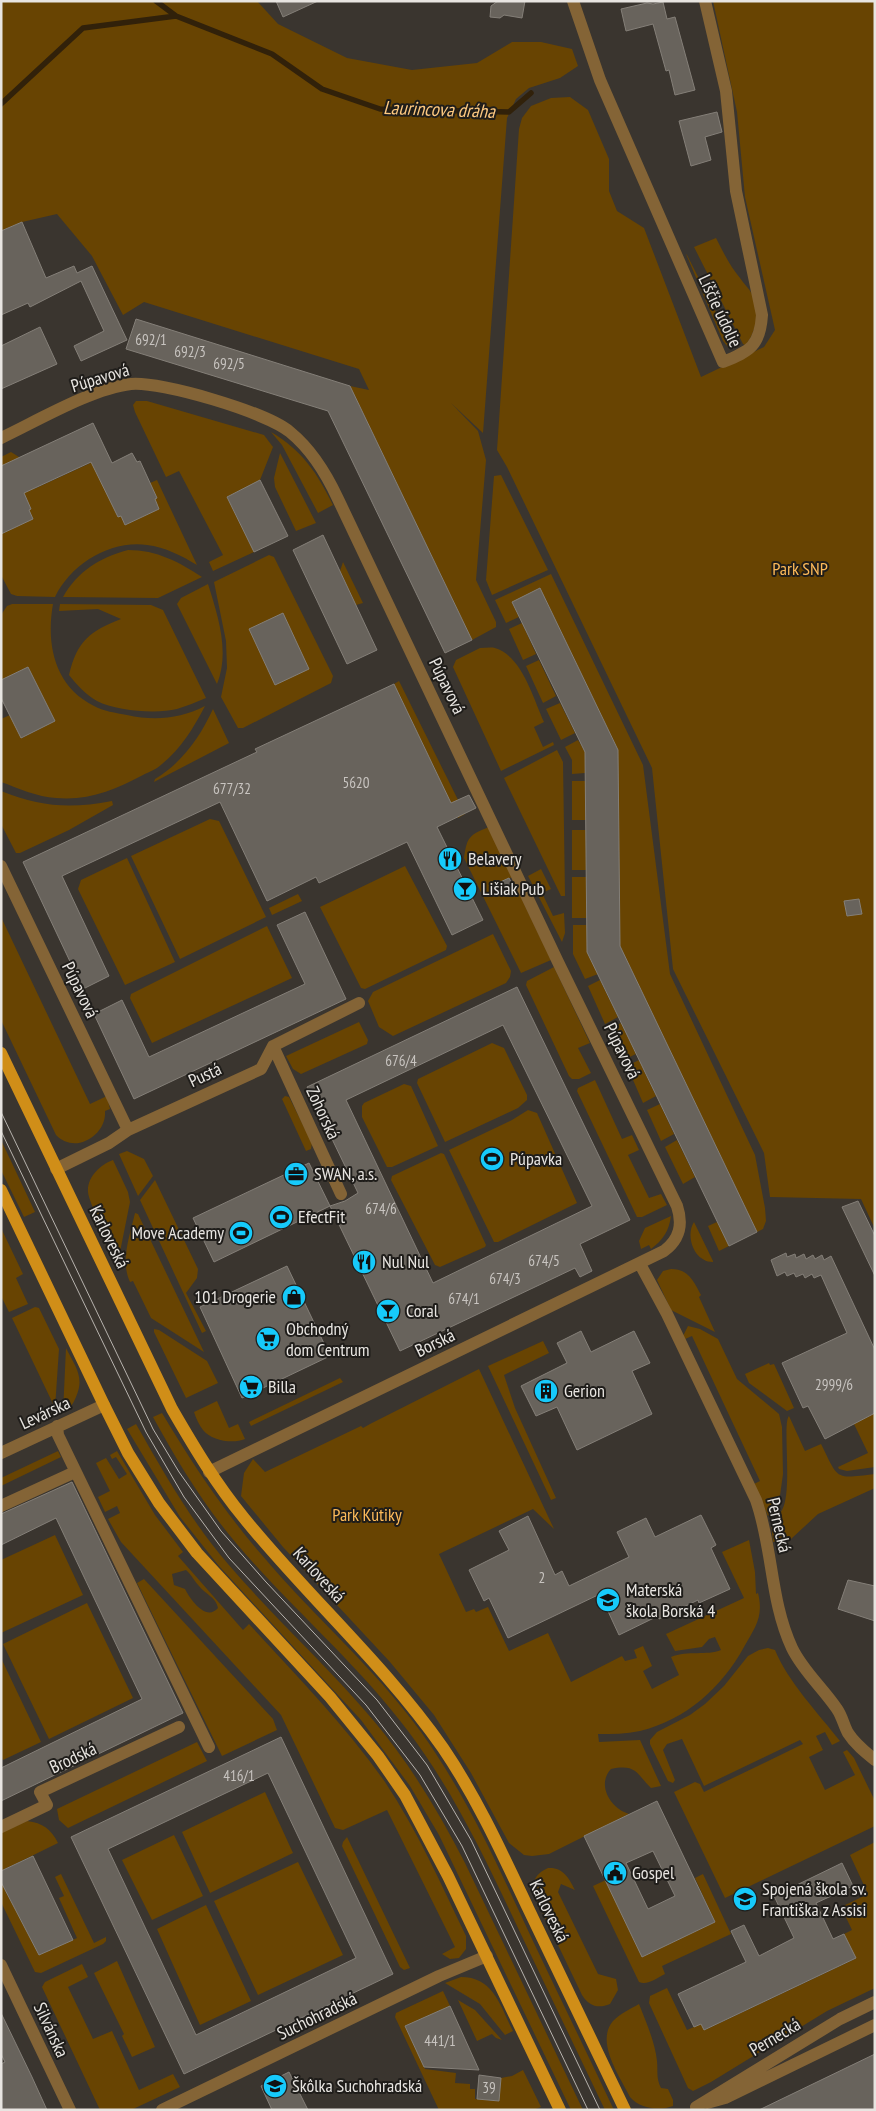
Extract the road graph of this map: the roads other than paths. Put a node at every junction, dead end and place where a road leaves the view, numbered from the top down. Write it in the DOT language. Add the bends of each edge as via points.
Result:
graph roads {
  1 [pos="573,1"];
  2 [pos="705,1"];
  3 [pos="1,438"];
  4 [pos="1,866"];
  5 [pos="359,1003"];
  6 [pos="273,1046"];
  7 [pos="1,1053"];
  8 [pos="128,1130"];
  9 [pos="56,1169"];
  10 [pos="1,1190"];
  11 [pos="341,1194"];
  12 [pos="674,1244"];
  13 [pos="640,1264"];
  14 [pos="104,1405"];
  15 [pos="57,1426"];
  16 [pos="1,1453"];
  17 [pos="75,1472"];
  18 [pos="210,1472"];
  19 [pos="1,1506"];
  20 [pos="179,1727"];
  21 [pos="209,1747"];
  22 [pos="875,1760"];
  23 [pos="1,1827"];
  24 [pos="487,1956"];
  25 [pos="1,1965"];
  26 [pos="875,2002"];
  27 [pos="875,2025"];
  28 [pos="692,2108"];
  29 [pos="626,2109"];
  30 [pos="70,2110"];
  31 [pos="162,2110"];
  32 [pos="560,2110"];
  1 -- 2 [label="street, Líščie údolie" via="600,80 722,362 751,348 760,333 762,315 736,191 726,91"];
  3 -- 12 [label="street, Púpavová" via="90,396 130,384 148,384 185,392 274,422 288,430 314,456 326,474 677,1206 680,1226"];
  4 -- 8 [label="street, Púpavová"];
  5 -- 6 [label="street"];
  6 -- 8 [label="street, Pustá" via="261,1069"];
  6 -- 11 [label="street, Zohorská"];
  7 -- 9 [label="main road, Karloveská"];
  8 -- 9 [label="street, Pustá"];
  9 -- 18 [label="main road, Karloveská" via="172,1409"];
  10 -- 14 [label="main road"];
  12 -- 13 [label="street, Borská"];
  13 -- 18 [label="street, Borská"];
  13 -- 22 [label="street, Pernecká" via="756,1500 764,1524 775,1593 792,1647 838,1711 848,1733"];
  14 -- 15 [label="street, Levárska"];
  14 -- 24 [label="main road" via="128,1453 159,1503 197,1553 330,1697 378,1756 424,1829"];
  15 -- 16 [label="street, Levárska"];
  15 -- 17 [label="street"];
  17 -- 19 [label="street"];
  17 -- 21 [label="street"];
  18 -- 29 [label="main road, Karloveská" via="245,1520 402,1694 462,1776"];
  20 -- 23 [label="street, Brodská" via="40,1792 47,1805"];
  24 -- 31 [label="street, Suchohradská"];
  24 -- 32 [label="main road"];
  25 -- 30 [label="street, Silvánska"];
  26 -- 28 [label="street, Pernecká" via="840,2019"];
  27 -- 28 [label="street, Pernecká" via="725,2098"];
}
